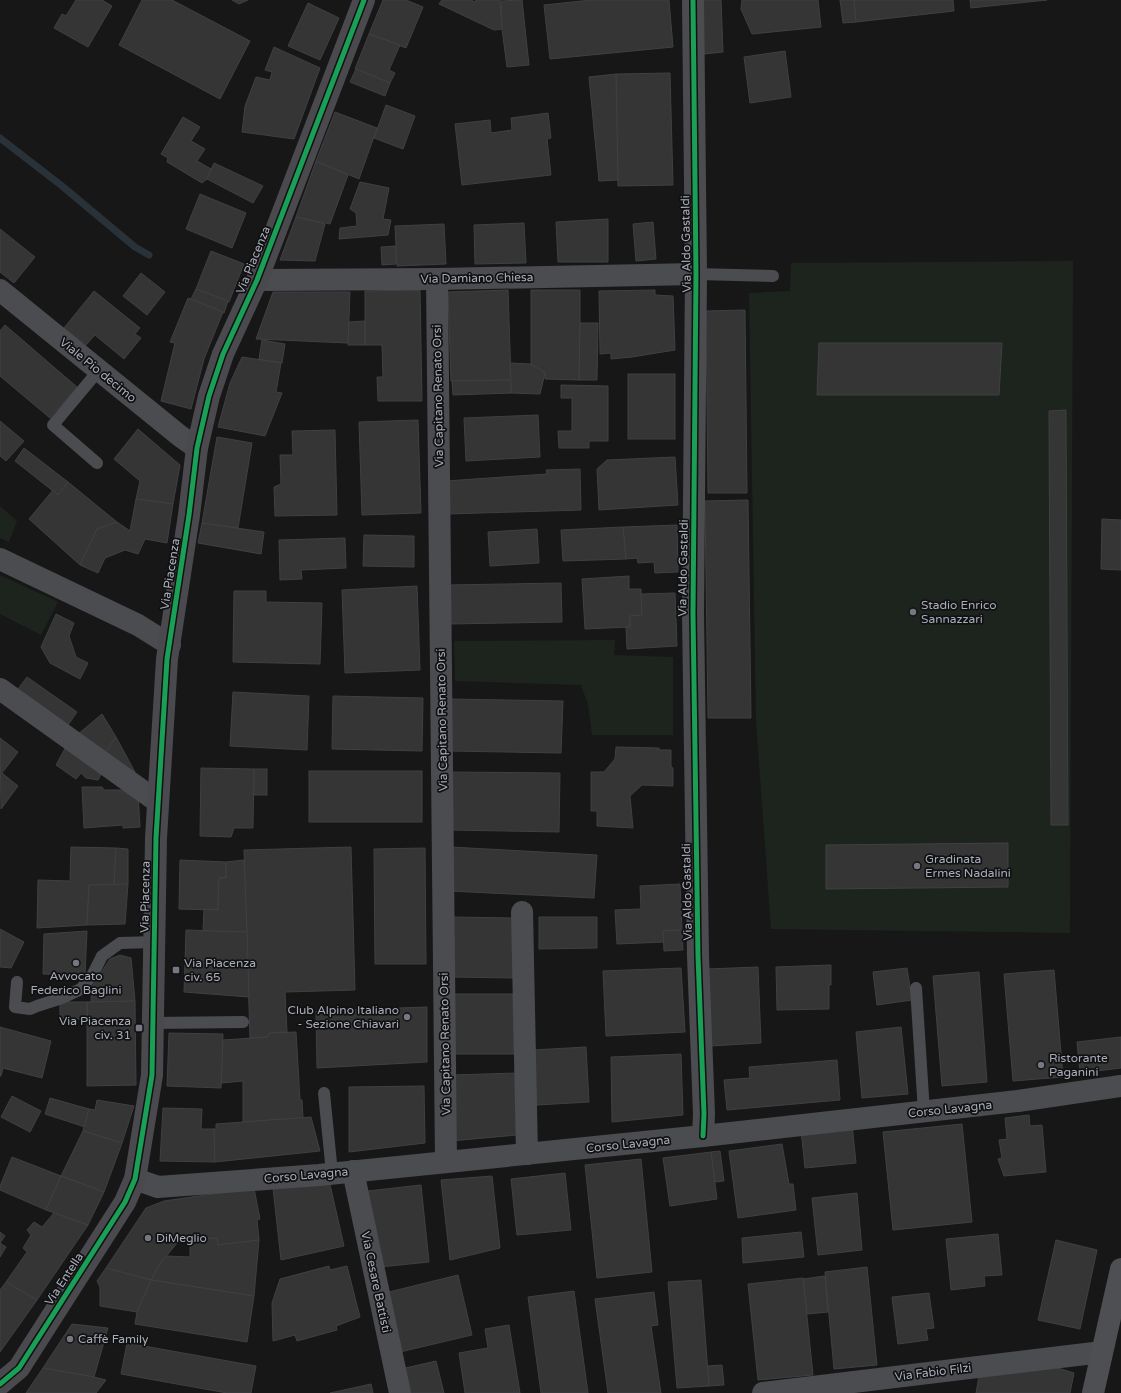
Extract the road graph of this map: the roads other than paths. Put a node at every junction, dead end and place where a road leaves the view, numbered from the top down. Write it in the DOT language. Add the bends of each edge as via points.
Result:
graph roads {
  1 [pos="364,0"];
  2 [pos="693,0"];
  3 [pos="696,274"];
  4 [pos="773,276"];
  5 [pos="437,278"];
  6 [pos="257,280"];
  7 [pos="0,290"];
  8 [pos="99,370"];
  9 [pos="197,448"];
  10 [pos="97,463"];
  11 [pos="0,559"];
  12 [pos="170,645"];
  13 [pos="0,689"];
  14 [pos="158,802"];
  15 [pos="522,912"];
  16 [pos="154,942"];
  17 [pos="17,982"];
  18 [pos="916,988"];
  19 [pos="243,1022"];
  20 [pos="153,1023"];
  21 [pos="1121,1086"];
  22 [pos="324,1093"];
  23 [pos="924,1112"];
  24 [pos="703,1136"];
  25 [pos="527,1154"];
  26 [pos="446,1162"];
  27 [pos="343,1172"];
  28 [pos="135,1179"];
  29 [pos="1121,1269"];
  30 [pos="1102,1352"];
  31 [pos="0,1384"];
  32 [pos="400,1393"];
  33 [pos="763,1393"];
  34 [pos="1093,1393"];
  1 -- 6 [label="street, Via Piacenza"];
  2 -- 3 [label="street, Via Aldo Gastaldi"];
  3 -- 4 [label="lane"];
  3 -- 5 [label="street, Via Damiano Chiesa"];
  3 -- 24 [label="street, Via Aldo Gastaldi" via="693,614"];
  5 -- 6 [label="street, Via Damiano Chiesa"];
  5 -- 26 [label="street, Via Capitano Renato Orsi"];
  6 -- 9 [label="street, Via Piacenza" via="223,354 209,396"];
  7 -- 8 [label="street, Viale Pio decimo"];
  8 -- 9 [label="street, Viale Pio decimo"];
  8 -- 10 [label="lane" via="54,425"];
  9 -- 12 [label="street, Via Piacenza"];
  11 -- 12 [label="street" via="138,625"];
  12 -- 14 [label="street, Via Piacenza" via="167,658"];
  13 -- 14 [label="street"];
  14 -- 16 [label="street, Via Piacenza"];
  15 -- 25 [label="street"];
  16 -- 17 [label="lane" via="120,943 102,956 93,974 81,989 30,1009 15,1007"];
  16 -- 20 [label="street, Via Piacenza"];
  18 -- 23 [label="lane"];
  19 -- 20 [label="lane"];
  20 -- 28 [label="street, Via Piacenza" via="152,1076"];
  21 -- 23 [label="street, Corso Lavagna"];
  22 -- 27 [label="lane"];
  23 -- 24 [label="street, Corso Lavagna"];
  24 -- 25 [label="street, Corso Lavagna"];
  25 -- 26 [label="street, Corso Lavagna"];
  26 -- 27 [label="street, Corso Lavagna"];
  27 -- 28 [label="street, Corso Lavagna" via="158,1187"];
  27 -- 32 [label="street, Via Cesare Battisti"];
  28 -- 31 [label="street, Via Entella" via="125,1202 19,1368"];
  29 -- 30 [label="main road"];
  30 -- 33 [label="street, Via Fabio Filzi"];
  30 -- 34 [label="main road"];
}
